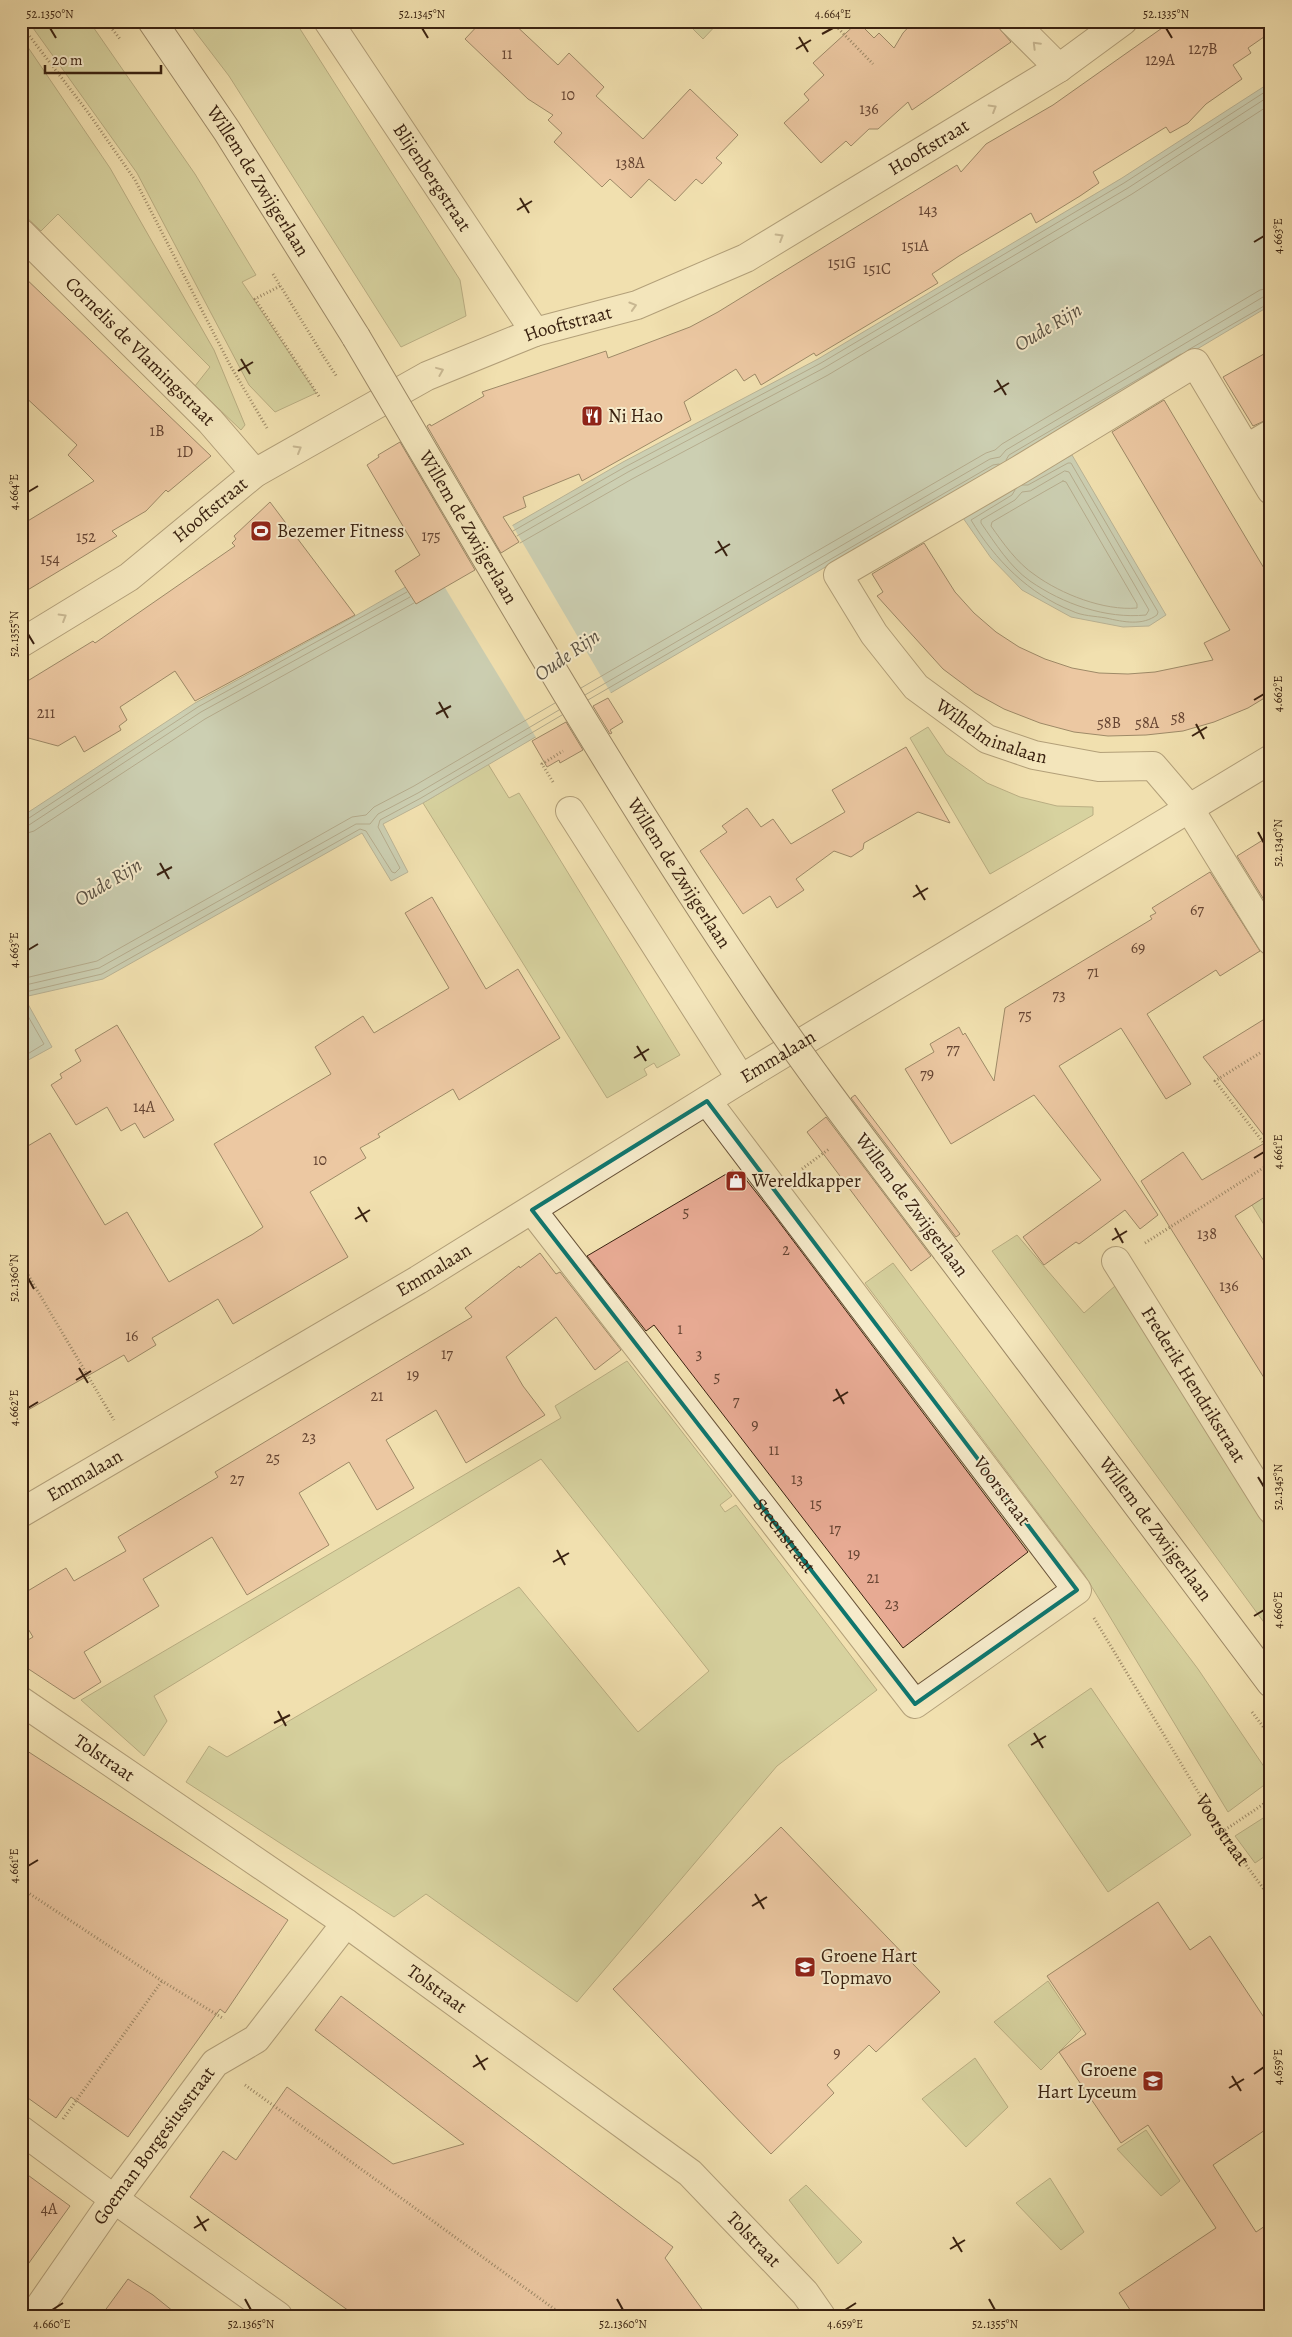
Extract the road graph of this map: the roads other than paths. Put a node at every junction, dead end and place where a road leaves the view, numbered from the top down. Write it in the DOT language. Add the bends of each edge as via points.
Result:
graph roads {
  1 [pos="152,21"];
  2 [pos="328,21"];
  3 [pos="1012,21"];
  4 [pos="1123,21"];
  5 [pos="1059,68"];
  6 [pos="21,233"];
  7 [pos="535,332"];
  8 [pos="1271,434"];
  9 [pos="1247,448"];
  10 [pos="255,473"];
  11 [pos="1271,490"];
  12 [pos="21,643"];
  13 [pos="1271,759"];
  14 [pos="1189,808"];
  15 [pos="570,811"];
  16 [pos="1271,941"];
  17 [pos="741,1080"];
  18 [pos="707,1101"];
  19 [pos="532,1210"];
  20 [pos="1116,1261"];
  21 [pos="1271,1509"];
  22 [pos="21,1513"];
  23 [pos="1077,1590"];
  24 [pos="1271,1683"];
  25 [pos="21,1701"];
  26 [pos="346,1923"];
  27 [pos="21,2130"];
  28 [pos="114,2199"];
  29 [pos="33,2316"];
  30 [pos="278,2316"];
  31 [pos="821,2316"];
  1 -- 24 [label="street, Willem de Zwijgerlaan, bridge" via="227,131 356,337 595,739 739,967 802,1058"];
  2 -- 7 [label="street, Blijenbergstraat"];
  5 -- 3 [label="street, one-way"];
  4 -- 5 [label="street, Hooftstraat"];
  7 -- 5 [label="street, Hooftstraat, one-way" via="637,305 746,258"];
  6 -- 10 [label="street, Cornelis de Vlamingstraat" via="210,421"];
  10 -- 7 [label="street, Hooftstraat, one-way" via="427,376"];
  8 -- 9 [label="street"];
  9 -- 11 [label="street"];
  9 -- 14 [label="street, Wilhelminalaan" via="1195,363 838,575 874,634 916,687 987,739 1034,755 1099,767 1153,766"];
  12 -- 10 [label="street, Hooftstraat, one-way" via="129,577"];
  13 -- 14 [label="street"];
  14 -- 16 [label="street"];
  14 -- 17 [label="street, Emmalaan"];
  15 -- 17 [label="street"];
  17 -- 18 [label="street, Emmalaan"];
  18 -- 19 [label="street, Emmalaan"];
  18 -- 23 [label="street, Voorstraat"];
  19 -- 22 [label="street, Emmalaan"];
  19 -- 23 [label="street, Steenstraat" via="915,1704"];
  20 -- 21 [label="street, Frederik Hendrikstraat"];
  25 -- 26 [label="street, Tolstraat"];
  26 -- 28 [label="street, Goeman Borgesiusstraat" via="256,2039 214,2063"];
  26 -- 31 [label="street, Tolstraat" via="690,2173 804,2293"];
  27 -- 28 [label="street"];
  28 -- 29 [label="street, Goeman Borgesiusstraat"];
  28 -- 30 [label="street"];
}
